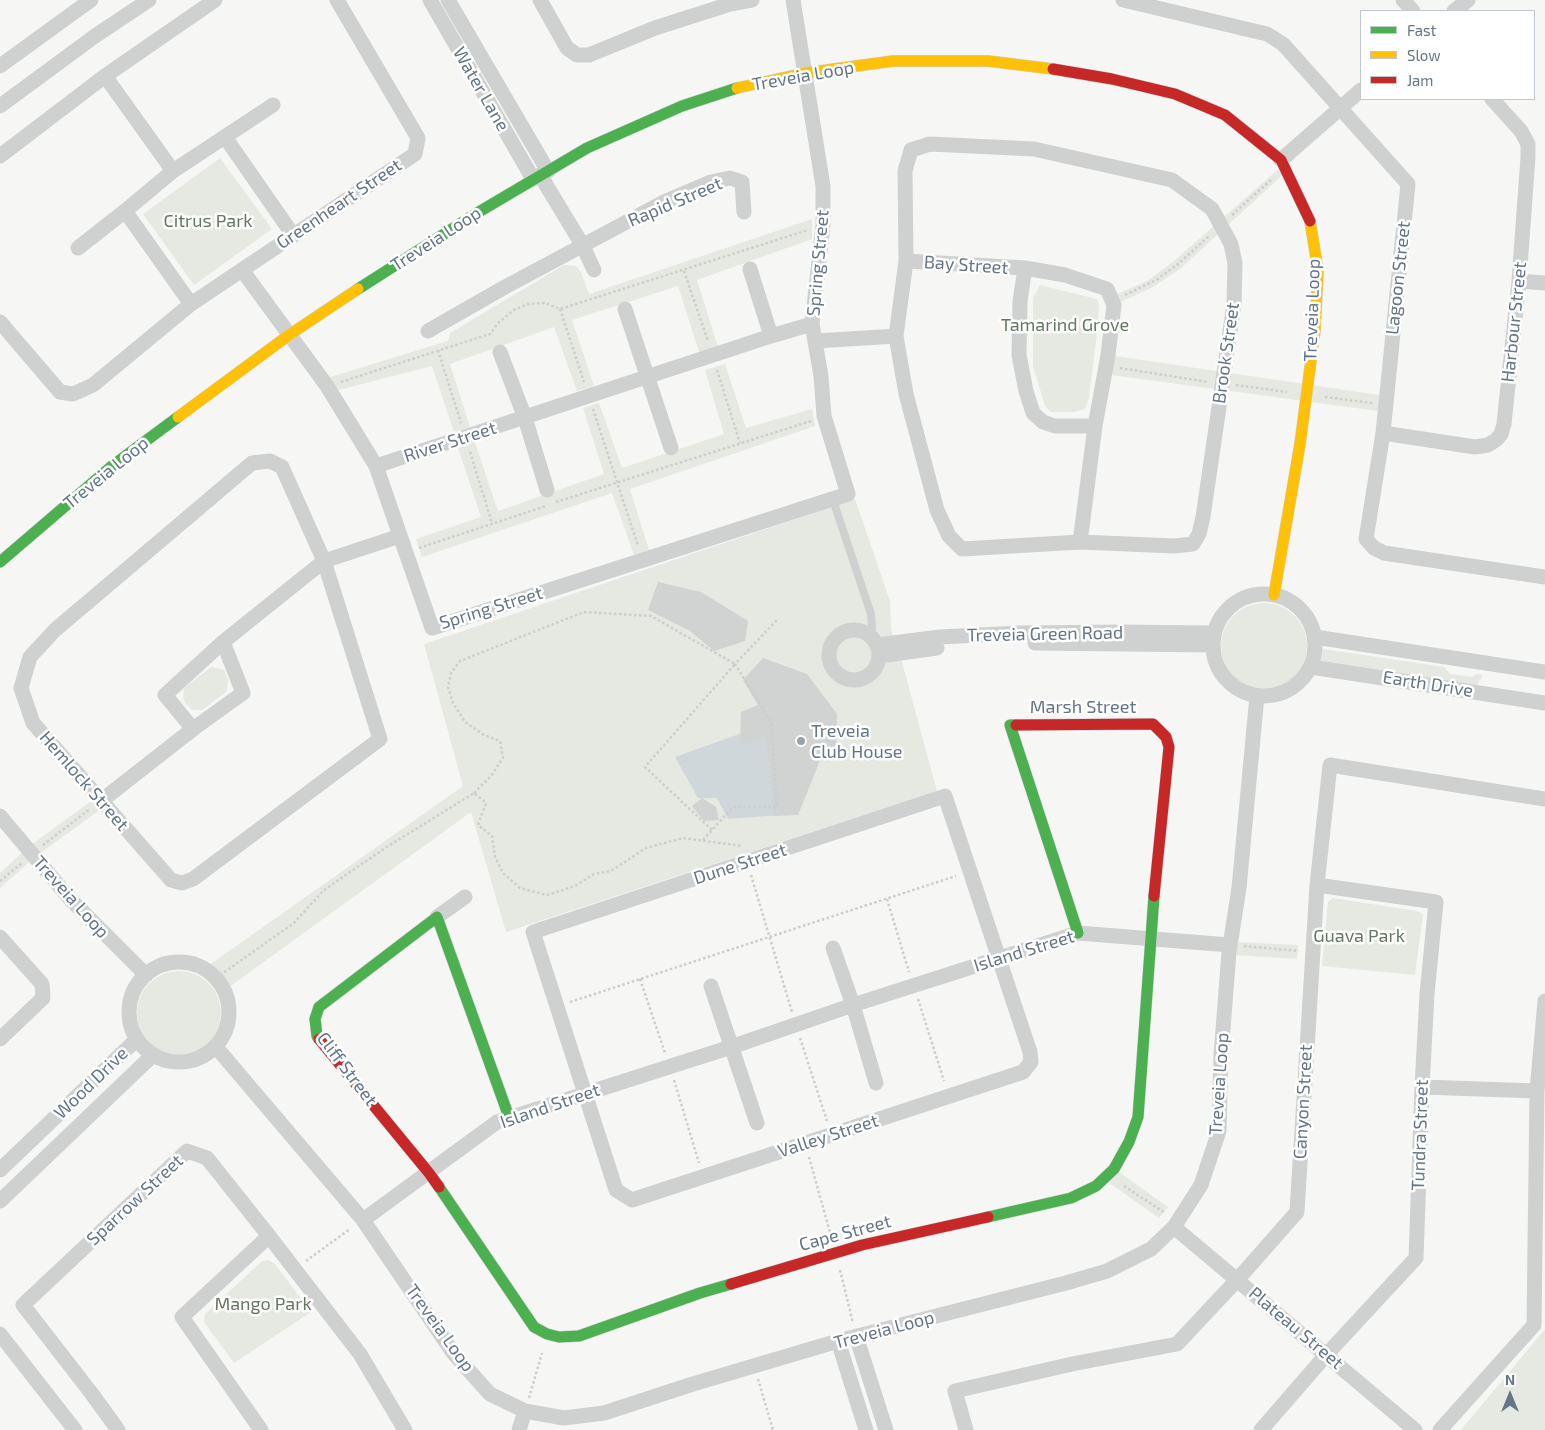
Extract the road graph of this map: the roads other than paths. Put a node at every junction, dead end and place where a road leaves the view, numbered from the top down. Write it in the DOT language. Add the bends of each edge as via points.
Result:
graph roads {
  1 [pos="91,0"];
  2 [pos="149,0"];
  3 [pos="215,0"];
  4 [pos="337,0"];
  5 [pos="430,0"];
  6 [pos="448,0"];
  7 [pos="540,0"];
  8 [pos="752,0"];
  9 [pos="793,0"];
  10 [pos="1124,0"];
  11 [pos="1403,0"];
  12 [pos="1468,0"];
  13 [pos="729,2"];
  14 [pos="1413,10"];
  15 [pos="1455,10"];
  16 [pos="0,66"];
  17 [pos="805,73"];
  18 [pos="106,76"];
  19 [pos="1360,91"];
  20 [pos="1493,100"];
  21 [pos="273,105"];
  22 [pos="0,106"];
  23 [pos="1339,109"];
  24 [pos="225,138"];
  25 [pos="0,156"];
  26 [pos="1283,164"];
  27 [pos="173,172"];
  28 [pos="540,175"];
  29 [pos="125,211"];
  30 [pos="744,212"];
  31 [pos="293,235"];
  32 [pos="583,246"];
  33 [pos="78,248"];
  34 [pos="906,261"];
  35 [pos="1026,268"];
  36 [pos="750,269"];
  37 [pos="242,270"];
  38 [pos="594,270"];
  39 [pos="1519,281"];
  40 [pos="1545,283"];
  41 [pos="190,304"];
  42 [pos="626,309"];
  43 [pos="0,322"];
  44 [pos="812,324"];
  45 [pos="428,331"];
  46 [pos="289,335"];
  47 [pos="771,336"];
  48 [pos="896,336"];
  49 [pos="816,341"];
  50 [pos="500,352"];
  51 [pos="647,378"];
  52 [pos="525,418"];
  53 [pos="1095,426"];
  54 [pos="1383,433"];
  55 [pos="671,448"];
  56 [pos="376,466"];
  57 [pos="547,490"];
  58 [pos="835,507"];
  59 [pos="400,536"];
  60 [pos="1080,542"];
  61 [pos="324,561"];
  62 [pos="0,562"];
  63 [pos="1545,577"];
  64 [pos="1274,595"];
  65 [pos="1315,638"];
  66 [pos="1213,639"];
  67 [pos="223,642"];
  68 [pos="875,646"];
  69 [pos="1311,667"];
  70 [pos="1545,672"];
  71 [pos="1257,696"];
  72 [pos="1545,704"];
  73 [pos="193,729"];
  74 [pos="1545,799"];
  75 [pos="101,801"];
  76 [pos="0,816"];
  77 [pos="1316,885"];
  78 [pos="465,897"];
  79 [pos="437,917"];
  80 [pos="1078,933"];
  81 [pos="0,937"];
  82 [pos="1150,938"];
  83 [pos="1230,945"];
  84 [pos="833,948"];
  85 [pos="998,958"];
  86 [pos="146,975"];
  87 [pos="711,986"];
  88 [pos="1545,1001"];
  89 [pos="853,1005"];
  90 [pos="0,1038"];
  91 [pos="137,1039"];
  92 [pos="216,1047"];
  93 [pos="731,1047"];
  94 [pos="153,1055"];
  95 [pos="876,1083"];
  96 [pos="1422,1087"];
  97 [pos="1537,1091"];
  98 [pos="584,1093"];
  99 [pos="509,1117"];
  100 [pos="756,1123"];
  101 [pos="45,1128"];
  102 [pos="61,1142"];
  103 [pos="0,1170"];
  104 [pos="430,1173"];
  105 [pos="0,1201"];
  106 [pos="363,1220"];
  107 [pos="1176,1224"];
  108 [pos="269,1236"];
  109 [pos="1238,1279"];
  110 [pos="0,1334"];
  111 [pos="856,1336"];
  112 [pos="838,1341"];
  113 [pos="1327,1354"];
  114 [pos="525,1411"];
  115 [pos="259,1429"];
  116 [pos="75,1430"];
  117 [pos="118,1430"];
  118 [pos="405,1430"];
  119 [pos="519,1430"];
  120 [pos="866,1430"];
  121 [pos="886,1430"];
  122 [pos="966,1430"];
  123 [pos="1261,1430"];
  124 [pos="1415,1430"];
  125 [pos="1440,1430"];
  1 -- 16 [label="street"];
  2 -- 22 [label="street"];
  3 -- 18 [label="street"];
  4 -- 31 [label="street, Greenheart Street" via="418,138 415,154"];
  5 -- 28 [label="street, Water Lane"];
  6 -- 28 [label="street, Water Lane"];
  7 -- 13 [label="street" via="567,48 577,55 589,55"];
  8 -- 13 [label="street"];
  9 -- 17 [label="street, Spring Street"];
  10 -- 23 [label="street, Lagoon Street" via="1267,34 1283,44"];
  11 -- 14 [label="street"];
  12 -- 15 [label="street"];
  17 -- 26 [label="street, Treveia Loop" via="893,61 988,61 1112,79 1175,94 1225,115"];
  17 -- 28 [label="street, Treveia Loop" via="737,88 682,106 587,148"];
  17 -- 44 [label="street, Spring Street" via="823,186 824,225"];
  18 -- 25 [label="street"];
  18 -- 27 [label="street"];
  19 -- 23 [label="street"];
  20 -- 39 [label="street, Harbour Street" via="1521,131 1528,144"];
  21 -- 24 [label="street"];
  23 -- 26 [label="street"];
  23 -- 54 [label="street, Lagoon Street" via="1408,184"];
  24 -- 27 [label="street"];
  24 -- 31 [label="street"];
  26 -- 64 [label="street, Treveia Loop" via="1310,218 1318,270 1315,330 1300,444"];
  27 -- 29 [label="street"];
  28 -- 32 [label="street"];
  28 -- 46 [label="street, Treveia Loop"];
  29 -- 33 [label="street"];
  29 -- 41 [label="street"];
  30 -- 32 [label="street, Rapid Street" via="742,182 730,178 711,182"];
  31 -- 37 [label="street, Greenheart Street"];
  32 -- 38 [label="street"];
  32 -- 45 [label="street, Rapid Street"];
  34 -- 35 [label="street, Bay Street"];
  34 -- 48 [label="street, Brook Street"];
  34 -- 60 [label="street, Brook Street" via="905,171 911,150 930,144 1034,149 1172,180 1212,209 1230,244 1235,263 1234,304 1199,534 1193,544 1174,546"];
  35 -- 53 [label="street, Bay Street" via="1020,301 1019,355 1033,413 1043,422 1055,426"];
  35 -- 53 [label="street, Bay Street" via="1065,275 1107,289 1112,300 1106,366"];
  36 -- 47 [label="street"];
  37 -- 41 [label="street, Greenheart Street"];
  37 -- 46 [label="street"];
  39 -- 40 [label="street"];
  39 -- 54 [label="street, Harbour Street" via="1504,424 1496,440 1475,447"];
  41 -- 43 [label="street, Greenheart Street" via="93,385 73,394 60,392"];
  42 -- 51 [label="street"];
  44 -- 47 [label="street, River Street"];
  44 -- 49 [label="street, Spring Street"];
  46 -- 56 [label="street, Spring Street" via="327,386"];
  46 -- 62 [label="street, Treveia Loop" via="112,466"];
  47 -- 51 [label="street, River Street"];
  48 -- 49 [label="street"];
  48 -- 60 [label="street, Brook Street" via="906,394 937,510 949,536 962,548"];
  49 -- 58 [label="street, Spring Street" via="824,416 848,494"];
  50 -- 52 [label="street"];
  51 -- 52 [label="street, River Street"];
  51 -- 55 [label="street"];
  52 -- 56 [label="street, River Street"];
  52 -- 57 [label="street"];
  53 -- 60 [label="street"];
  54 -- 63 [label="street, Lagoon Street" via="1366,539 1374,548 1384,553"];
  56 -- 59 [label="street, Spring Street"];
  58 -- 59 [label="street, Spring Street" via="642,559 432,628"];
  58 -- 68 [label="lane, Treveia Green Road" via="869,608"];
  59 -- 61 [label="street"];
  61 -- 67 [label="street"];
  61 -- 75 [label="street, Hemlock Street" via="380,739 193,879 182,883 171,880"];
  61 -- 75 [label="street, Hemlock Street" via="282,467 270,461 252,463 55,630 30,657 21,688 33,723"];
  64 -- 65 [label="street" via="1289,600 1301,610 1310,622"];
  64 -- 66 [label="street" via="1258,594 1236,602 1219,619"];
  65 -- 69 [label="street"];
  65 -- 70 [label="street, Earth Drive"];
  66 -- 68 [label="street, Treveia Green Road" via="1120,632 1019,633 940,637"];
  66 -- 71 [label="street" via="1214,659 1220,673 1242,692"];
  67 -- 73 [label="street" via="243,693"];
  67 -- 73 [label="street" via="165,695"];
  69 -- 71 [label="street" via="1289,690 1273,696"];
  69 -- 72 [label="street, Earth Drive"];
  71 -- 83 [label="street, Treveia Loop" via="1239,888"];
  73 -- 75 [label="street"];
  74 -- 77 [label="street, Canyon Street" via="1330,765"];
  76 -- 86 [label="street, Treveia Loop" via="71,900"];
  77 -- 96 [label="street, Tundra Street" via="1436,902"];
  77 -- 109 [label="street, Canyon Street" via="1297,1212"];
  78 -- 79 [label="street, Cliff Street"];
  79 -- 99 [label="street"];
  79 -- 104 [label="street, Cliff Street" via="319,1007 314,1019 317,1036"];
  80 -- 82 [label="street, Island Street"];
  80 -- 82 [label="street, Marsh Street" via="1010,725 1153,724 1166,737 1169,747"];
  80 -- 85 [label="street, Island Street"];
  81 -- 90 [label="street" via="42,984 43,998"];
  82 -- 83 [label="street, Island Street"];
  82 -- 104 [label="street, Cape Street" via="1138,1117 1114,1169 1096,1186 1070,1198 862,1244 700,1293 579,1336 559,1337 534,1326"];
  83 -- 107 [label="street, Treveia Loop" via="1219,1131 1201,1185"];
  84 -- 89 [label="street"];
  85 -- 89 [label="street, Island Street"];
  85 -- 98 [label="street, Valley Street" via="1030,1052 1030,1062 1024,1072 704,1177 632,1200 616,1190"];
  85 -- 98 [label="street, Dune Street" via="945,796 533,932"];
  86 -- 91 [label="street" via="138,984 130,1006 132,1029"];
  86 -- 92 [label="street" via="159,966 174,962 204,968 216,978 225,990 229,1020"];
  87 -- 93 [label="street"];
  88 -- 97 [label="street"];
  89 -- 93 [label="street, Island Street"];
  89 -- 95 [label="street"];
  91 -- 94 [label="street"];
  91 -- 101 [label="street, Wood Drive"];
  92 -- 94 [label="street" via="197,1059 186,1061 174,1062"];
  92 -- 106 [label="street, Treveia Loop"];
  93 -- 98 [label="street, Island Street"];
  93 -- 100 [label="street"];
  94 -- 102 [label="street, Wood Drive"];
  96 -- 97 [label="street"];
  96 -- 113 [label="street, Tundra Street" via="1416,1258"];
  97 -- 125 [label="street" via="1534,1325"];
  98 -- 99 [label="street, Island Street"];
  99 -- 104 [label="street, Island Street" via="497,1122"];
  101 -- 102 [label="street, Wood Drive"];
  101 -- 103 [label="street, Wood Drive"];
  102 -- 105 [label="street, Wood Drive"];
  104 -- 106 [label="street, Island Street"];
  106 -- 114 [label="street, Treveia Loop" via="454,1354 490,1394"];
  107 -- 109 [label="street, Plateau Street"];
  107 -- 111 [label="street, Treveia Loop" via="1151,1249 1107,1271"];
  108 -- 115 [label="street" via="182,1318"];
  108 -- 117 [label="street, Sparrow Street" via="207,1158 187,1151 23,1305"];
  108 -- 118 [label="street, Sparrow Street" via="360,1354"];
  109 -- 113 [label="street, Plateau Street"];
  109 -- 122 [label="street, Canyon Street" via="1177,1344 955,1391"];
  110 -- 116 [label="street"];
  111 -- 112 [label="street, Treveia Loop"];
  111 -- 121 [label="street"];
  112 -- 114 [label="street, Treveia Loop" via="604,1413 564,1418"];
  112 -- 120 [label="street"];
  113 -- 123 [label="street, Tundra Street"];
  113 -- 124 [label="street, Plateau Street"];
  114 -- 119 [label="street"];
}
